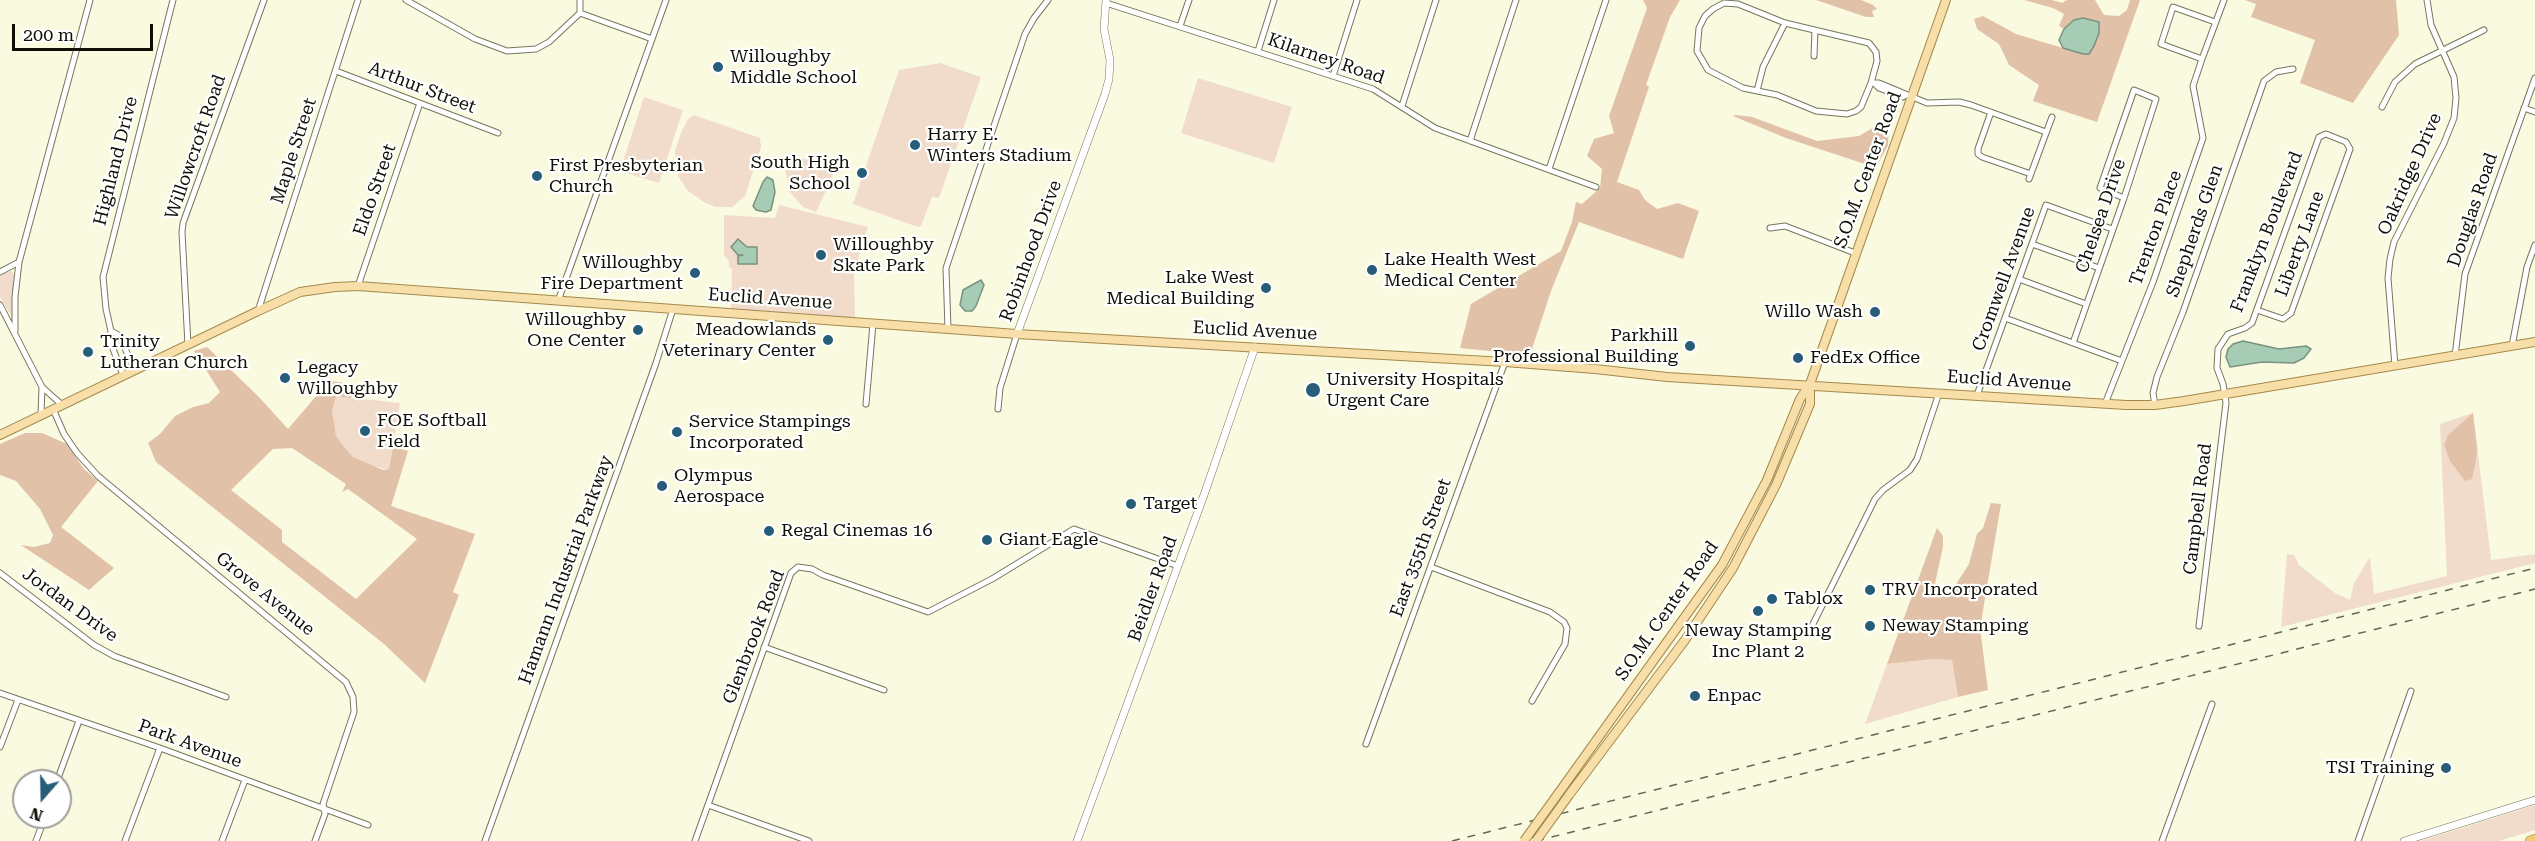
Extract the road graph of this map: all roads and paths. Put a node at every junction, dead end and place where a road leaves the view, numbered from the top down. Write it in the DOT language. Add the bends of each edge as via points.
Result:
graph roads {
  1 [pos="90,0"];
  2 [pos="173,0"];
  3 [pos="264,0"];
  4 [pos="358,0"];
  5 [pos="406,0"];
  6 [pos="580,0"];
  7 [pos="666,0"];
  8 [pos="1048,0"];
  9 [pos="1189,0"];
  10 [pos="1274,0"];
  11 [pos="1357,0"];
  12 [pos="1436,0"];
  13 [pos="1515,0"];
  14 [pos="1606,0"];
  15 [pos="1946,0"];
  16 [pos="2224,0"];
  17 [pos="2427,0"];
  18 [pos="1106,2"];
  19 [pos="580,13"];
  20 [pos="2215,22"];
  21 [pos="1785,23"];
  22 [pos="1180,26"];
  23 [pos="1815,30"];
  24 [pos="2484,30"];
  25 [pos="652,39"];
  26 [pos="1258,51"];
  27 [pos="2443,51"];
  28 [pos="1814,56"];
  29 [pos="2202,58"];
  30 [pos="2293,69"];
  31 [pos="336,71"];
  32 [pos="1333,76"];
  33 [pos="2535,78"];
  34 [pos="1873,83"];
  35 [pos="1757,91"];
  36 [pos="1909,96"];
  37 [pos="420,103"];
  38 [pos="1402,106"];
  39 [pos="2382,107"];
  40 [pos="2524,108"];
  41 [pos="1991,112"];
  42 [pos="2535,112"];
  43 [pos="2052,117"];
  44 [pos="2046,132"];
  45 [pos="498,133"];
  46 [pos="1470,141"];
  47 [pos="2350,149"];
  48 [pos="1549,170"];
  49 [pos="1596,187"];
  50 [pos="2124,198"];
  51 [pos="1770,228"];
  52 [pos="2112,229"];
  53 [pos="2032,244"];
  54 [pos="2535,244"];
  55 [pos="1856,253"];
  56 [pos="19,262"];
  57 [pos="2099,268"];
  58 [pos="0,272"];
  59 [pos="2019,279"];
  60 [pos="358,286"];
  61 [pos="558,301"];
  62 [pos="2086,304"];
  63 [pos="0,305"];
  64 [pos="673,309"];
  65 [pos="258,310"];
  66 [pos="2257,310"];
  67 [pos="2005,318"];
  68 [pos="873,324"];
  69 [pos="948,329"];
  70 [pos="15,331"];
  71 [pos="111,331"];
  72 [pos="1017,334"];
  73 [pos="2535,342"];
  74 [pos="2073,344"];
  75 [pos="188,345"];
  76 [pos="2512,346"];
  77 [pos="1255,347"];
  78 [pos="2455,356"];
  79 [pos="2122,361"];
  80 [pos="1505,362"];
  81 [pos="2395,366"];
  82 [pos="134,370"];
  83 [pos="123,375"];
  84 [pos="1810,384"];
  85 [pos="42,387"];
  86 [pos="1939,393"];
  87 [pos="2225,394"];
  88 [pos="1977,395"];
  89 [pos="866,404"];
  90 [pos="2105,404"];
  91 [pos="2155,405"];
  92 [pos="57,406"];
  93 [pos="998,409"];
  94 [pos="41,415"];
  95 [pos="0,435"];
  96 [pos="1178,566"];
  97 [pos="1431,567"];
  98 [pos="0,573"];
  99 [pos="2199,626"];
  100 [pos="1810,630"];
  101 [pos="764,647"];
  102 [pos="884,690"];
  103 [pos="2411,691"];
  104 [pos="0,693"];
  105 [pos="226,697"];
  106 [pos="18,700"];
  107 [pos="1532,701"];
  108 [pos="2212,704"];
  109 [pos="79,721"];
  110 [pos="1366,744"];
  111 [pos="0,747"];
  112 [pos="160,748"];
  113 [pos="61,769"];
  114 [pos="245,780"];
  115 [pos="2535,800"];
  116 [pos="708,805"];
  117 [pos="324,809"];
  118 [pos="368,825"];
  119 [pos="2535,839"];
  120 [pos="125,841"];
  121 [pos="222,841"];
  122 [pos="315,841"];
  123 [pos="485,841"];
  124 [pos="695,841"];
  125 [pos="809,841"];
  126 [pos="1077,841"];
  127 [pos="1524,841"];
  128 [pos="1536,841"];
  129 [pos="2162,841"];
  130 [pos="2358,841"];
  131 [pos="2404,841"];
  132 [pos="2530,841"];
  1 -- 56 [label="street"];
  2 -- 71 [label="street, Highland Drive" via="105,262 104,290"];
  3 -- 75 [label="street, Willowcroft Road" via="183,223"];
  4 -- 31 [label="street, Maple Street"];
  5 -- 19 [label="street" via="475,39 507,51 536,49"];
  6 -- 19 [label="street"];
  7 -- 25 [label="street"];
  8 -- 69 [label="street" via="1025,34 946,268"];
  9 -- 22 [label="street"];
  10 -- 26 [label="street"];
  11 -- 32 [label="street"];
  12 -- 38 [label="street"];
  13 -- 46 [label="street"];
  14 -- 48 [label="street"];
  15 -- 36 [label="main road, S.O.M. Center Road"];
  16 -- 20 [label="street, Trenton Place"];
  17 -- 27 [label="street, Oakridge Drive" via="2431,25"];
  18 -- 22 [label="street, Kilarney Road"];
  18 -- 72 [label="street, Robinhood Drive" via="1104,29 1110,60 1107,87"];
  19 -- 25 [label="street"];
  20 -- 29 [label="street, Trenton Place"];
  20 -- 29 [label="street" via="2173,7 2161,44"];
  21 -- 23 [label="street"];
  21 -- 35 [label="street" via="1763,67"];
  21 -- 35 [label="street" via="1738,4 1724,3 1705,16 1700,28 1697,51 1708,70 1728,82"];
  22 -- 26 [label="street, Kilarney Road"];
  23 -- 28 [label="street"];
  23 -- 34 [label="street" via="1869,43 1877,61"];
  24 -- 27 [label="street"];
  25 -- 61 [label="street"];
  26 -- 32 [label="street, Kilarney Road"];
  27 -- 39 [label="street" via="2415,64 2395,82"];
  27 -- 81 [label="street, Oakridge Drive" via="2454,77 2454,118 2394,242 2390,259"];
  29 -- 79 [label="street, Trenton Place" via="2193,86 2203,138"];
  30 -- 91 [label="street, Shepherds Glen" via="2276,72 2264,81 2157,376"];
  31 -- 37 [label="street, Arthur Street"];
  31 -- 65 [label="street, Maple Street"];
  32 -- 38 [label="street, Kilarney Road" via="1373,89"];
  33 -- 40 [label="street, Douglas Road"];
  34 -- 35 [label="street" via="1861,107 1847,114 1816,111"];
  34 -- 36 [label="street"];
  36 -- 41 [label="street" via="1927,103 1959,102"];
  36 -- 55 [label="main road, S.O.M. Center Road"];
  37 -- 45 [label="street, Arthur Street"];
  37 -- 60 [label="street, Eldo Street"];
  38 -- 46 [label="street, Kilarney Road" via="1425,123"];
  40 -- 42 [label="street"];
  40 -- 78 [label="street, Douglas Road" via="2465,274"];
  41 -- 44 [label="street"];
  41 -- 44 [label="street" via="1978,154 2030,176"];
  43 -- 44 [label="street"];
  46 -- 48 [label="street, Kilarney Road"];
  47 -- 66 [label="street, Liberty Lane" via="2291,313 2283,319"];
  47 -- 66 [label="street, Franklyn Boulevard" via="2346,141 2326,134 2319,137"];
  48 -- 49 [label="street, Kilarney Road"];
  50 -- 50 [label="street, Chelsea Drive" via="2100,188 2134,90 2156,99"];
  50 -- 52 [label="street, Chelsea Drive"];
  51 -- 55 [label="street" via="1785,226"];
  52 -- 53 [label="street, Cromwell Avenue" via="2046,205"];
  52 -- 57 [label="street, Chelsea Drive"];
  53 -- 57 [label="street"];
  53 -- 59 [label="street, Cromwell Avenue"];
  54 -- 76 [label="street"];
  55 -- 84 [label="main road, S.O.M. Center Road"];
  56 -- 58 [label="street"];
  56 -- 70 [label="street"];
  57 -- 62 [label="street, Chelsea Drive"];
  59 -- 62 [label="street"];
  59 -- 67 [label="street, Cromwell Avenue"];
  60 -- 61 [label="main road, Euclid Avenue"];
  60 -- 65 [label="main road, Euclid Avenue" via="300,292"];
  61 -- 64 [label="main road, Euclid Avenue"];
  62 -- 74 [label="street, Chelsea Drive"];
  63 -- 70 [label="street"];
  64 -- 68 [label="main road, Euclid Avenue"];
  64 -- 123 [label="street, Hamann Industrial Parkway"];
  65 -- 75 [label="main road, Euclid Avenue"];
  66 -- 87 [label="street, Franklyn Boulevard" via="2252,322 2228,334 2218,349 2217,368"];
  67 -- 74 [label="street"];
  67 -- 88 [label="street, Cromwell Avenue"];
  68 -- 69 [label="main road, Euclid Avenue"];
  68 -- 89 [label="street"];
  69 -- 72 [label="main road, Euclid Avenue"];
  70 -- 85 [label="street"];
  71 -- 82 [label="street, Highland Drive" via="120,336"];
  71 -- 83 [label="street, Highland Drive" via="110,341"];
  72 -- 77 [label="main road, Euclid Avenue"];
  72 -- 93 [label="street, Robinhood Drive" via="1000,388"];
  73 -- 76 [label="main road, Euclid Avenue"];
  74 -- 79 [label="street"];
  75 -- 82 [label="main road, Euclid Avenue"];
  76 -- 78 [label="main road, Euclid Avenue"];
  77 -- 80 [label="main road, Euclid Avenue"];
  77 -- 96 [label="street, Beidler Road"];
  78 -- 81 [label="main road, Euclid Avenue"];
  79 -- 90 [label="street, Trenton Place"];
  80 -- 84 [label="main road, Euclid Avenue" via="1667,377"];
  80 -- 97 [label="street, East 355th Street"];
  81 -- 87 [label="main road, Euclid Avenue"];
  82 -- 83 [label="main road, Euclid Avenue"];
  83 -- 92 [label="main road, Euclid Avenue"];
  84 -- 86 [label="main road, Euclid Avenue"];
  84 -- 127 [label="main road, S.O.M. Center Road, bridge" via="1767,480 1722,564"];
  84 -- 128 [label="main road, S.O.M. Center Road, bridge" via="1810,404 1776,485 1733,568 1685,640"];
  85 -- 92 [label="street"];
  85 -- 94 [label="street"];
  86 -- 88 [label="main road, Euclid Avenue"];
  86 -- 100 [label="street" via="1917,459 1910,470 1875,499"];
  87 -- 91 [label="main road, Euclid Avenue"];
  87 -- 99 [label="street, Campbell Road"];
  88 -- 90 [label="main road, Euclid Avenue"];
  90 -- 91 [label="main road, Euclid Avenue"];
  92 -- 94 [label="main road, Euclid Avenue"];
  92 -- 117 [label="street, Grove Avenue" via="71,443 98,476 346,682 354,712"];
  94 -- 95 [label="main road, Euclid Avenue"];
  96 -- 101 [label="street, Glenbrook Road" via="1074,529 928,612 798,567 791,573"];
  96 -- 126 [label="street, Beidler Road"];
  97 -- 107 [label="street" via="1550,612 1564,622 1565,644"];
  97 -- 110 [label="street, East 355th Street"];
  98 -- 105 [label="street, Jordan Drive" via="114,656"];
  101 -- 102 [label="street"];
  101 -- 116 [label="street, Glenbrook Road"];
  103 -- 130 [label="street"];
  104 -- 106 [label="street, Park Avenue"];
  106 -- 109 [label="street, Park Avenue"];
  106 -- 111 [label="street"];
  108 -- 129 [label="street"];
  109 -- 112 [label="street, Park Avenue"];
  109 -- 113 [label="street"];
  112 -- 114 [label="street, Park Avenue"];
  112 -- 120 [label="street"];
  114 -- 117 [label="street, Park Avenue"];
  114 -- 121 [label="street"];
  115 -- 131 [label="street"];
  116 -- 124 [label="street, Glenbrook Road"];
  116 -- 125 [label="street"];
  117 -- 118 [label="street, Park Avenue"];
  117 -- 122 [label="street, Grove Avenue"];
  119 -- 132 [label="highway"];
}
